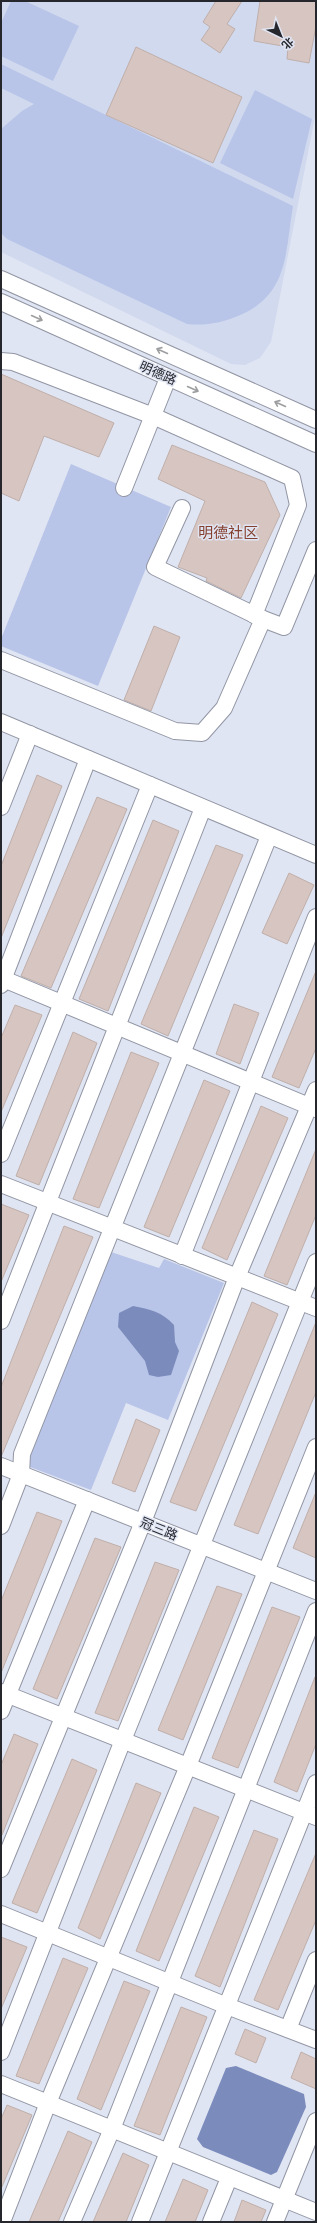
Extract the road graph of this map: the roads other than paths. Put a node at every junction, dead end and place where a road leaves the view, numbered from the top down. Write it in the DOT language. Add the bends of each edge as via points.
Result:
graph roads {
  1 [pos="1,279"];
  2 [pos="1,302"];
  3 [pos="1,361"];
  4 [pos="168,378"];
  5 [pos="153,416"];
  6 [pos="316,420"];
  7 [pos="316,444"];
  8 [pos="124,488"];
  9 [pos="182,508"];
  10 [pos="316,550"];
  11 [pos="259,617"];
  12 [pos="1,660"];
  13 [pos="1,722"];
  14 [pos="30,734"];
  15 [pos="88,759"];
  16 [pos="150,785"];
  17 [pos="1,807"];
  18 [pos="203,808"];
  19 [pos="269,836"];
  20 [pos="316,855"];
  21 [pos="316,917"];
  22 [pos="2,981"];
  23 [pos="61,1003"];
  24 [pos="116,1026"];
  25 [pos="182,1054"];
  26 [pos="251,1082"];
  27 [pos="316,1090"];
  28 [pos="313,1108"];
  29 [pos="1,1154"];
  30 [pos="1,1184"];
  31 [pos="47,1203"];
  32 [pos="112,1229"];
  33 [pos="182,1256"];
  34 [pos="316,1262"];
  35 [pos="237,1277"];
  36 [pos="300,1302"];
  37 [pos="316,1308"];
  38 [pos="1,1321"];
  39 [pos="316,1447"];
  40 [pos="1,1466"];
  41 [pos="21,1474"];
  42 [pos="87,1500"];
  43 [pos="143,1522"];
  44 [pos="1,1526"];
  45 [pos="202,1546"];
  46 [pos="265,1571"];
  47 [pos="316,1591"];
  48 [pos="316,1611"];
  49 [pos="4,1693"];
  50 [pos="1,1711"];
  51 [pos="62,1716"];
  52 [pos="123,1740"];
  53 [pos="188,1766"];
  54 [pos="316,1783"];
  55 [pos="246,1789"];
  56 [pos="310,1815"];
  57 [pos="1,1869"];
  58 [pos="1,1914"];
  59 [pos="48,1933"];
  60 [pos="109,1958"];
  61 [pos="316,1960"];
  62 [pos="169,1982"];
  63 [pos="227,2006"];
  64 [pos="288,2029"];
  65 [pos="316,2040"];
  66 [pos="1,2052"];
  67 [pos="1,2084"];
  68 [pos="48,2103"];
  69 [pos="316,2121"];
  70 [pos="112,2130"];
  71 [pos="168,2153"];
  72 [pos="229,2178"];
  73 [pos="285,2199"];
  74 [pos="316,2212"];
  75 [pos="2,2222"];
  76 [pos="72,2222"];
  77 [pos="140,2222"];
  78 [pos="211,2222"];
  79 [pos="276,2222"];
  6 -- 1 [label="street, 明德路, one-way"];
  2 -- 4 [label="street, 明德路, one-way"];
  3 -- 5 [label="street" via="13,362"];
  4 -- 5 [label="street"];
  4 -- 7 [label="street, 明德路, one-way"];
  5 -- 8 [label="street"];
  5 -- 11 [label="street" via="292,478 298,505"];
  9 -- 11 [label="street" via="155,568"];
  10 -- 11 [label="street" via="284,627"];
  11 -- 12 [label="street" via="224,708 202,733 175,731"];
  13 -- 14 [label="street"];
  14 -- 15 [label="street"];
  14 -- 17 [label="street"];
  15 -- 16 [label="street"];
  15 -- 22 [label="street"];
  16 -- 18 [label="street"];
  16 -- 23 [label="street"];
  18 -- 19 [label="street"];
  18 -- 24 [label="street"];
  19 -- 20 [label="street"];
  19 -- 25 [label="street"];
  21 -- 26 [label="street"];
  22 -- 23 [label="street"];
  23 -- 24 [label="street"];
  23 -- 29 [label="street"];
  24 -- 25 [label="street"];
  24 -- 31 [label="street"];
  25 -- 26 [label="street"];
  25 -- 32 [label="street"];
  26 -- 28 [label="street"];
  26 -- 33 [label="street"];
  27 -- 28 [label="street"];
  28 -- 35 [label="street"];
  30 -- 31 [label="street"];
  31 -- 32 [label="street"];
  31 -- 38 [label="street"];
  32 -- 33 [label="street"];
  32 -- 41 [label="street" via="22,1454"];
  33 -- 35 [label="street"];
  34 -- 36 [label="street"];
  35 -- 36 [label="street"];
  35 -- 43 [label="street"];
  36 -- 37 [label="street"];
  36 -- 45 [label="street"];
  39 -- 46 [label="street"];
  40 -- 41 [label="street, 冠三路"];
  41 -- 42 [label="street, 冠三路"];
  41 -- 44 [label="street"];
  42 -- 43 [label="street, 冠三路"];
  42 -- 49 [label="street"];
  43 -- 45 [label="street, 冠三路"];
  43 -- 51 [label="street"];
  45 -- 46 [label="street, 冠三路"];
  45 -- 52 [label="street"];
  46 -- 47 [label="street, 冠三路"];
  46 -- 53 [label="street"];
  48 -- 55 [label="street"];
  49 -- 50 [label="street"];
  49 -- 51 [label="street"];
  51 -- 52 [label="street"];
  51 -- 57 [label="street"];
  52 -- 53 [label="street"];
  52 -- 59 [label="street"];
  53 -- 55 [label="street"];
  53 -- 60 [label="street"];
  54 -- 56 [label="street"];
  55 -- 56 [label="street"];
  55 -- 62 [label="street"];
  56 -- 63 [label="street"];
  58 -- 59 [label="street"];
  59 -- 60 [label="street"];
  59 -- 66 [label="street"];
  60 -- 62 [label="street"];
  60 -- 68 [label="street"];
  61 -- 64 [label="street"];
  62 -- 63 [label="street"];
  62 -- 70 [label="street"];
  63 -- 64 [label="street"];
  63 -- 71 [label="street"];
  64 -- 65 [label="street"];
  67 -- 68 [label="street"];
  68 -- 70 [label="street"];
  68 -- 75 [label="street"];
  69 -- 73 [label="street"];
  70 -- 71 [label="street"];
  70 -- 76 [label="street"];
  71 -- 72 [label="street"];
  71 -- 77 [label="street"];
  72 -- 73 [label="street"];
  72 -- 78 [label="street"];
  73 -- 74 [label="street"];
  73 -- 79 [label="street"];
}
